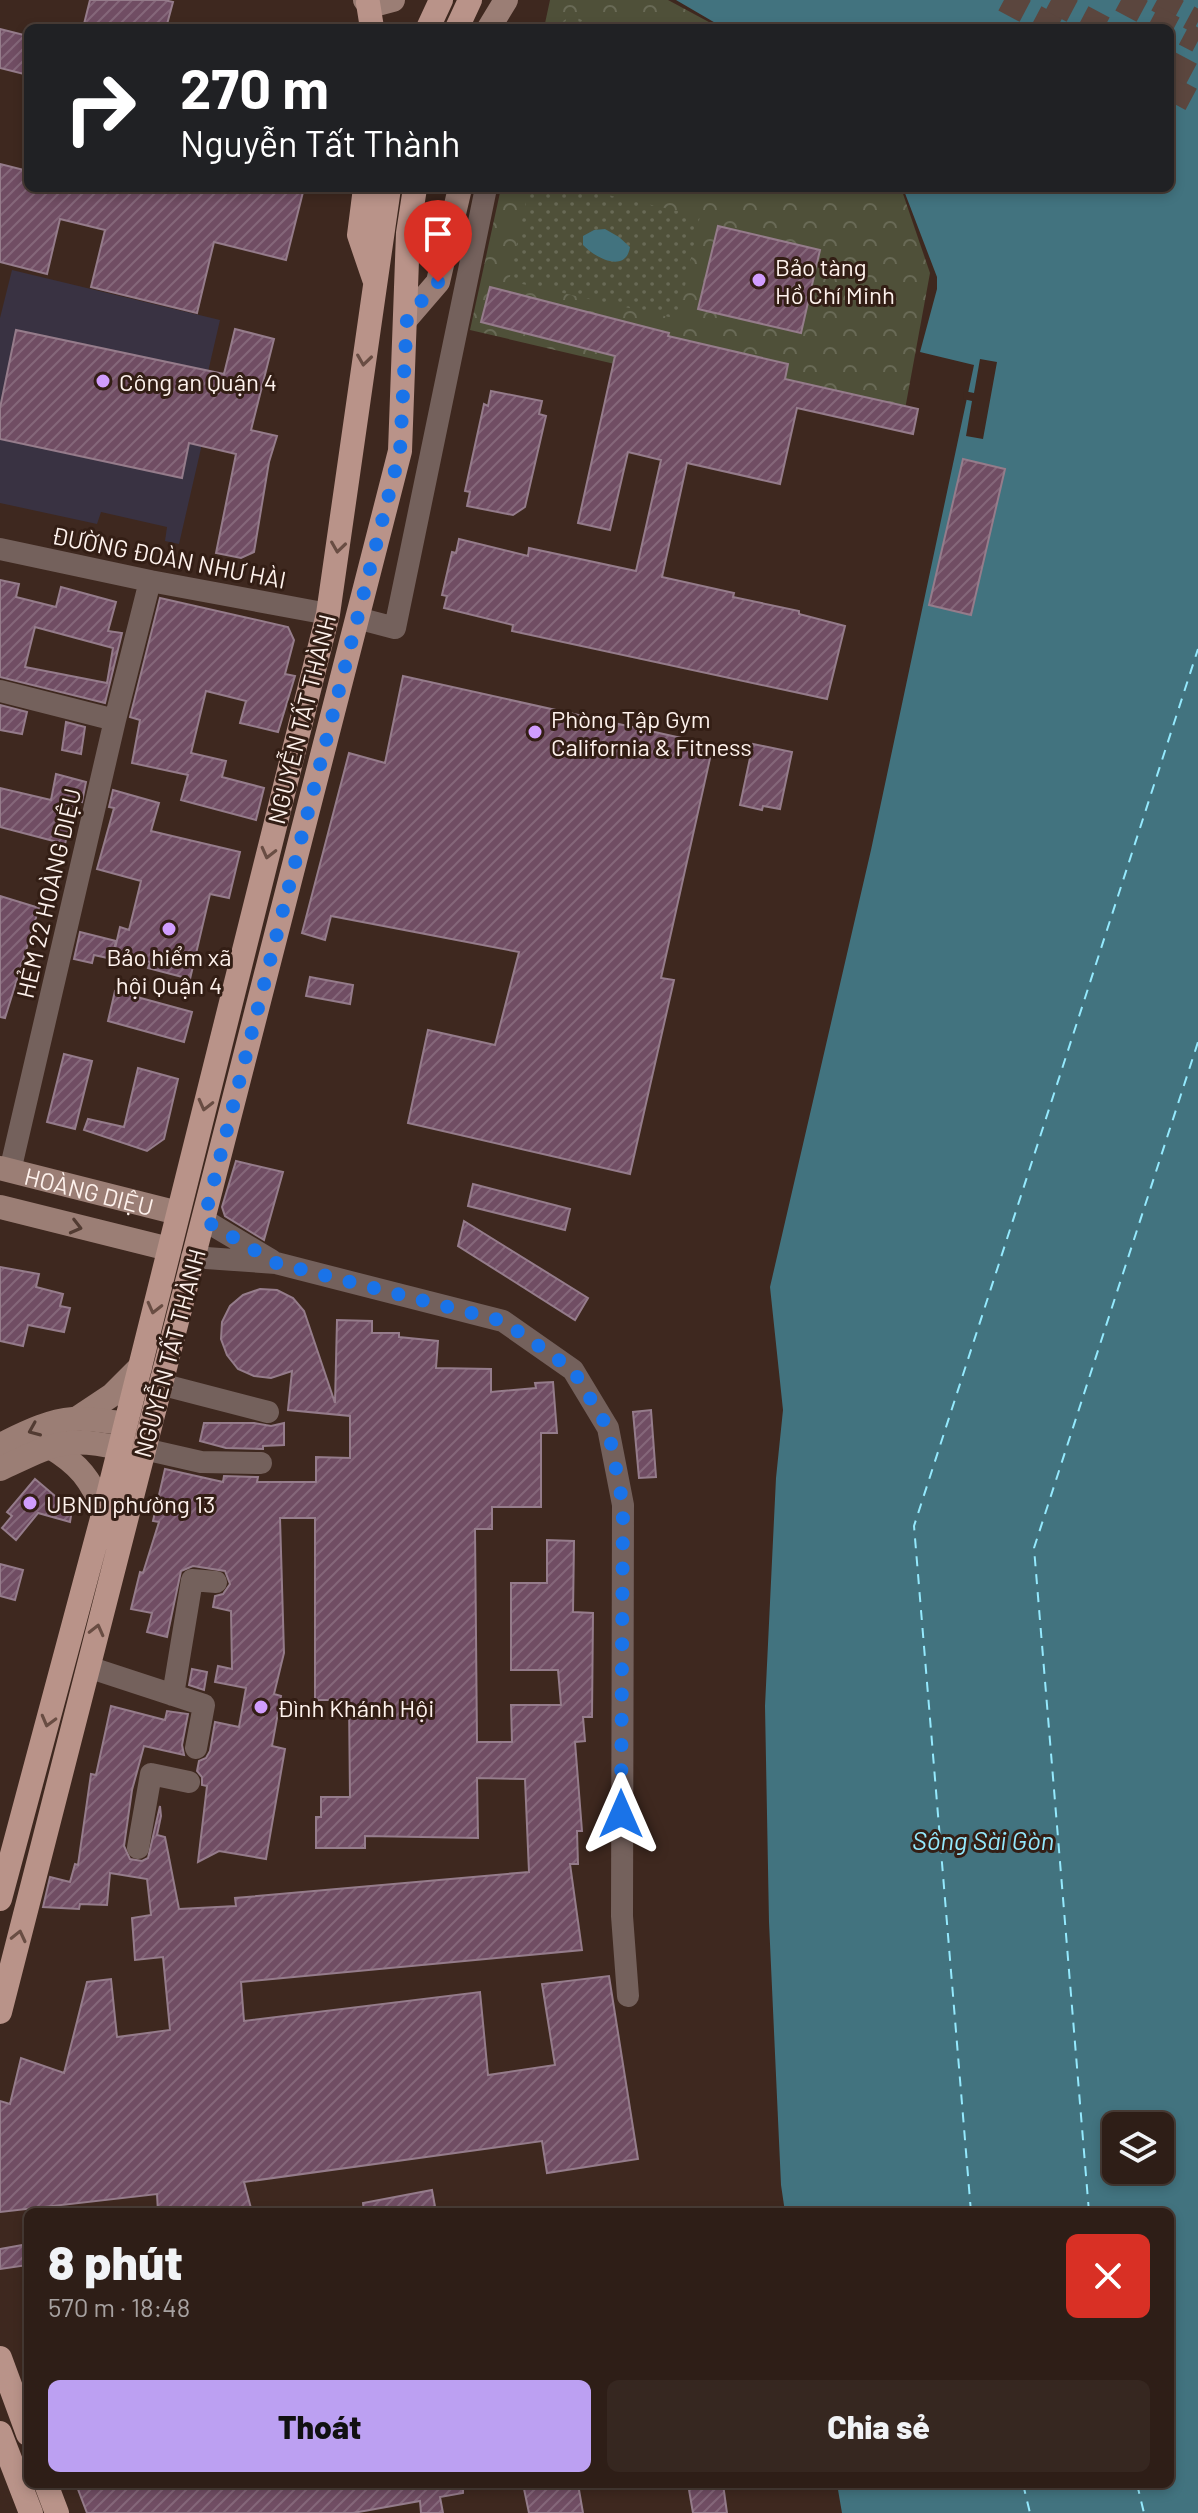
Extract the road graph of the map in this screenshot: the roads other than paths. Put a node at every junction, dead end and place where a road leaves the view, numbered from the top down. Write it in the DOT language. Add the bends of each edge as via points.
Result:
graph roads {
  1 [pos="441,0"];
  2 [pos="470,0"];
  3 [pos="375,1"];
  4 [pos="372,24"];
  5 [pos="430,24"];
  6 [pos="459,24"];
  7 [pos="364,192"];
  8 [pos="388,192"];
  9 [pos="414,192"];
  10 [pos="459,192"];
  11 [pos="485,192"];
  12 [pos="375,283"];
  13 [pos="407,318"];
  14 [pos="387,504"];
  15 [pos="420,513"];
  16 [pos="2,556"];
  17 [pos="150,581"];
  18 [pos="328,614"];
  19 [pos="357,618"];
  20 [pos="0,691"];
  21 [pos="115,720"];
  22 [pos="5,1170"];
  23 [pos="0,1207"];
  24 [pos="178,1213"];
  25 [pos="204,1220"];
  26 [pos="169,1249"];
  27 [pos="192,1257"];
  28 [pos="276,1263"];
  29 [pos="140,1367"];
  30 [pos="160,1384"];
  31 [pos="268,1412"];
  32 [pos="76,1419"];
  33 [pos="125,1423"];
  34 [pos="0,1445"];
  35 [pos="50,1447"];
  36 [pos="131,1449"];
  37 [pos="261,1463"];
  38 [pos="0,1469"];
  39 [pos="104,1511"];
  40 [pos="216,1582"];
  41 [pos="88,1667"];
  42 [pos="173,1695"];
  43 [pos="196,1748"];
  44 [pos="189,1782"];
  45 [pos="138,1848"];
  46 [pos="0,1899"];
  47 [pos="628,1996"];
  48 [pos="0,2012"];
  49 [pos="0,2358"];
  50 [pos="24,2423"];
  51 [pos="0,2433"];
  52 [pos="48,2488"];
  53 [pos="31,2513"];
  54 [pos="57,2513"];
  1 -- 5 [label="main road"];
  2 -- 6 [label="main road"];
  3 -- 4 [label="main road"];
  7 -- 12 [label="main road" via="359,235"];
  8 -- 12 [label="main road, NGUYỄN TẤT THÀNH"];
  9 -- 13 [label="main road, NGUYỄN TẤT THÀNH"];
  10 -- 13 [label="main road" via="438,282"];
  11 -- 15 [label="street"];
  12 -- 18 [label="main road, NGUYỄN TẤT THÀNH, one-way"];
  13 -- 14 [label="main road, NGUYỄN TẤT THÀNH" via="400,451"];
  14 -- 15 [label="street"];
  14 -- 19 [label="main road, NGUYỄN TẤT THÀNH"];
  15 -- 19 [label="street" via="395,628"];
  16 -- 17 [label="street, ĐƯỜNG ĐOÀN NHƯ HÀI"];
  17 -- 18 [label="street, ĐƯỜNG ĐOÀN NHƯ HÀI"];
  17 -- 21 [label="street, HẺM 22 HOÀNG DIỆU"];
  18 -- 24 [label="main road, NGUYỄN TẤT THÀNH, one-way"];
  19 -- 25 [label="main road, NGUYỄN TẤT THÀNH"];
  20 -- 21 [label="street"];
  21 -- 22 [label="street, HẺM 22 HOÀNG DIỆU"];
  22 -- 24 [label="main road, HOÀNG DIỆU"];
  23 -- 26 [label="main road, HOÀNG DIỆU, one-way"];
  24 -- 25 [label="main road"];
  24 -- 26 [label="main road, NGUYỄN TẤT THÀNH"];
  25 -- 27 [label="main road, NGUYỄN TẤT THÀNH"];
  25 -- 28 [label="street"];
  26 -- 27 [label="main road"];
  26 -- 29 [label="main road, NGUYỄN TẤT THÀNH, one-way"];
  27 -- 28 [label="street"];
  27 -- 30 [label="main road, NGUYỄN TẤT THÀNH"];
  28 -- 47 [label="street" via="503,1321 573,1370 608,1428 623,1505 622,1916"];
  29 -- 32 [label="main road" via="112,1395"];
  29 -- 33 [label="main road, NGUYỄN TẤT THÀNH"];
  30 -- 31 [label="street"];
  30 -- 36 [label="main road, NGUYỄN TẤT THÀNH"];
  32 -- 33 [label="main road"];
  32 -- 34 [label="main road, one-way" via="51,1423"];
  33 -- 36 [label="main road, NGUYỄN TẤT THÀNH"];
  35 -- 36 [label="main road" via="80,1440"];
  35 -- 38 [label="main road"];
  35 -- 39 [label="main road" via="82,1470"];
  36 -- 37 [label="street" via="201,1462"];
  36 -- 39 [label="main road, NGUYỄN TẤT THÀNH"];
  41 -- 36 [label="main road, NGUYỄN TẤT THÀNH, one-way"];
  39 -- 46 [label="main road, NGUYỄN TẤT THÀNH, one-way"];
  40 -- 42 [label="street" via="192,1580"];
  41 -- 42 [label="street"];
  48 -- 41 [label="main road, NGUYỄN TẤT THÀNH, one-way"];
  42 -- 43 [label="street" via="204,1705"];
  44 -- 45 [label="street" via="151,1774"];
  49 -- 50 [label="main road"];
  51 -- 53 [label="main road"];
  52 -- 54 [label="main road"];
}
